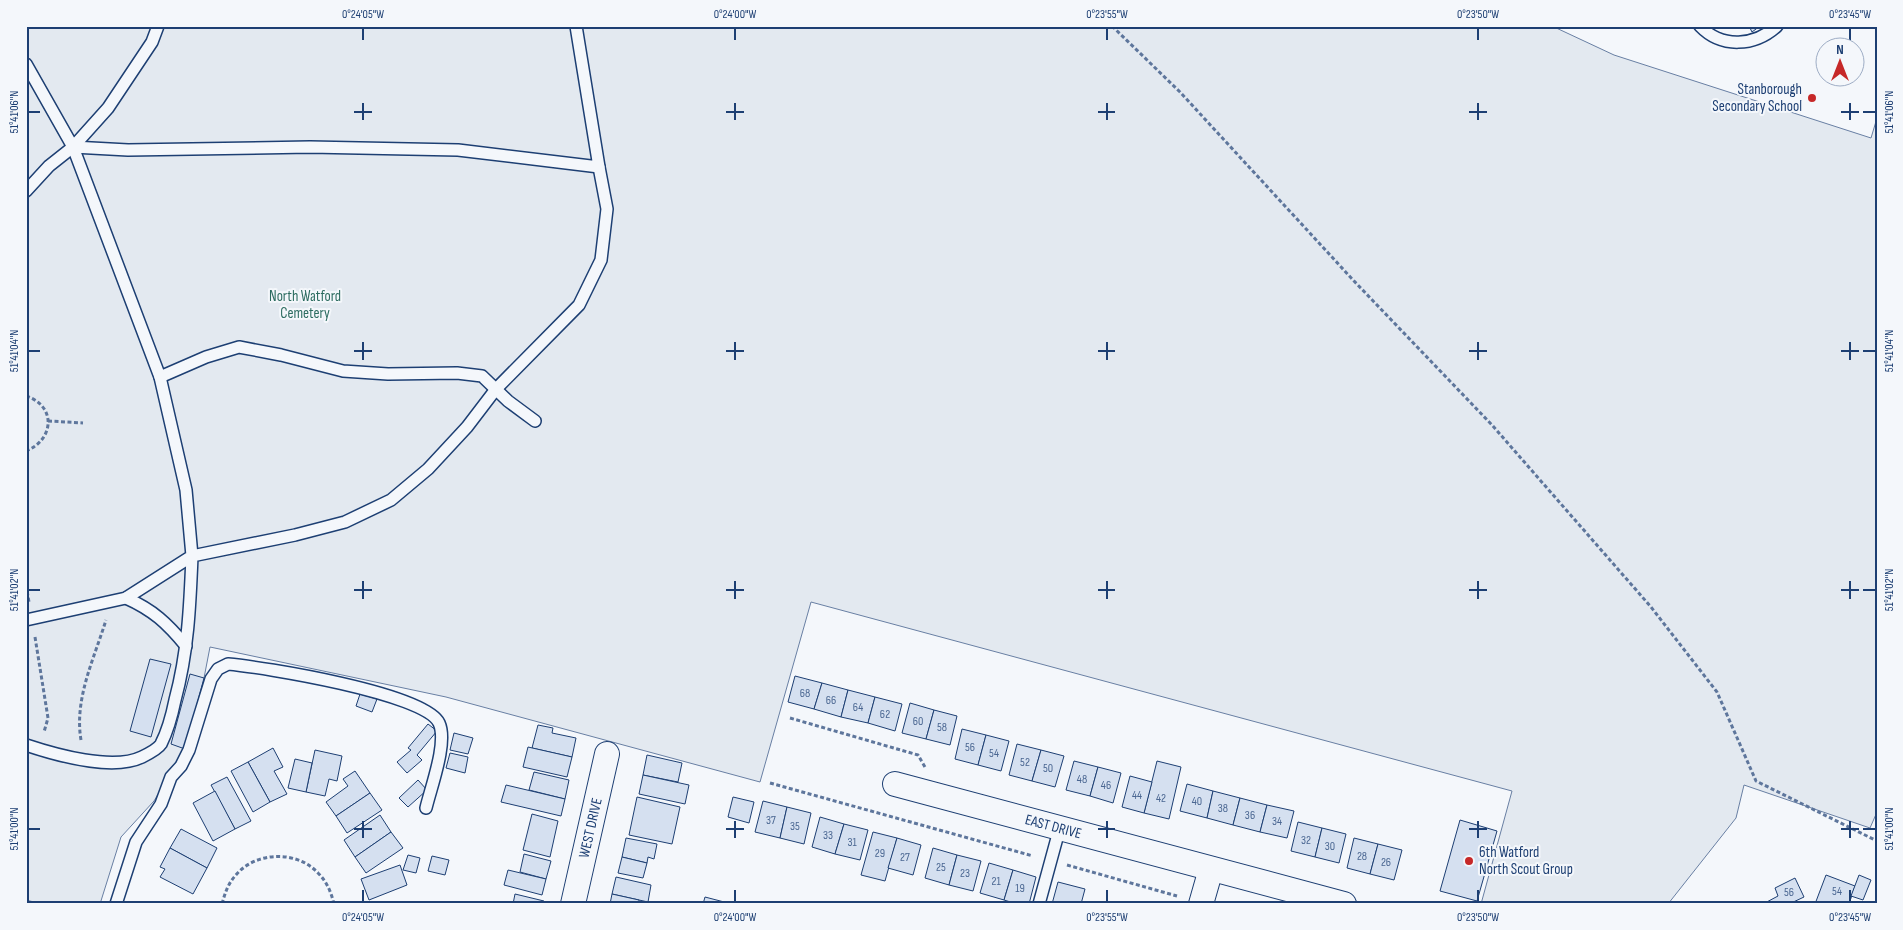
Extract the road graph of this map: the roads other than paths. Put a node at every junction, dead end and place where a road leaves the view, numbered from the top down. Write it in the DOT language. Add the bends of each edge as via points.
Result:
graph roads {
  1 [pos="158,26"];
  2 [pos="576,26"];
  3 [pos="1700,26"];
  4 [pos="1777,26"];
  5 [pos="26,64"];
  6 [pos="73,146"];
  7 [pos="599,167"];
  8 [pos="26,190"];
  9 [pos="160,377"];
  10 [pos="496,388"];
  11 [pos="535,421"];
  12 [pos="192,556"];
  13 [pos="126,598"];
  14 [pos="29,619"];
  15 [pos="186,646"];
  16 [pos="26,745"];
  17 [pos="607,754"];
  18 [pos="895,784"];
  19 [pos="426,808"];
  20 [pos="1060,827"];
  21 [pos="1211,869"];
  22 [pos="116,904"];
  23 [pos="573,904"];
  24 [pos="1040,904"];
  25 [pos="1202,904"];
  26 [pos="1344,904"];
  1 -- 6 [label="lane" via="152,42 108,108"];
  2 -- 7 [label="lane"];
  3 -- 4 [label="lane" via="1724,41 1742,43 1766,36"];
  5 -- 6 [label="lane"];
  6 -- 7 [label="lane" via="128,150 310,147 458,150"];
  6 -- 8 [label="lane"];
  6 -- 9 [label="lane"];
  7 -- 10 [label="lane" via="607,208 601,260 579,305"];
  9 -- 10 [label="lane" via="206,357 240,347 343,371 482,376"];
  9 -- 12 [label="lane" via="186,490"];
  10 -- 11 [label="lane"];
  10 -- 12 [label="lane" via="468,427 428,469 392,500 345,522"];
  12 -- 13 [label="lane"];
  12 -- 15 [label="lane"];
  13 -- 14 [label="lane"];
  13 -- 15 [label="lane" via="146,607 167,623"];
  15 -- 16 [label="lane" via="170,720 160,746 141,758 115,763 61,756"];
  17 -- 23 [label="street, WEST DRIVE"];
  18 -- 20 [label="street, EAST DRIVE"];
  19 -- 22 [label="lane" via="442,734 434,717 416,706 377,692 322,678 228,664 218,669 211,679 189,750 172,777 161,804 136,842"];
  20 -- 21 [label="street, EAST DRIVE"];
  20 -- 24 [label="lane"];
  21 -- 25 [label="street"];
  21 -- 26 [label="street, EAST DRIVE"];
}
